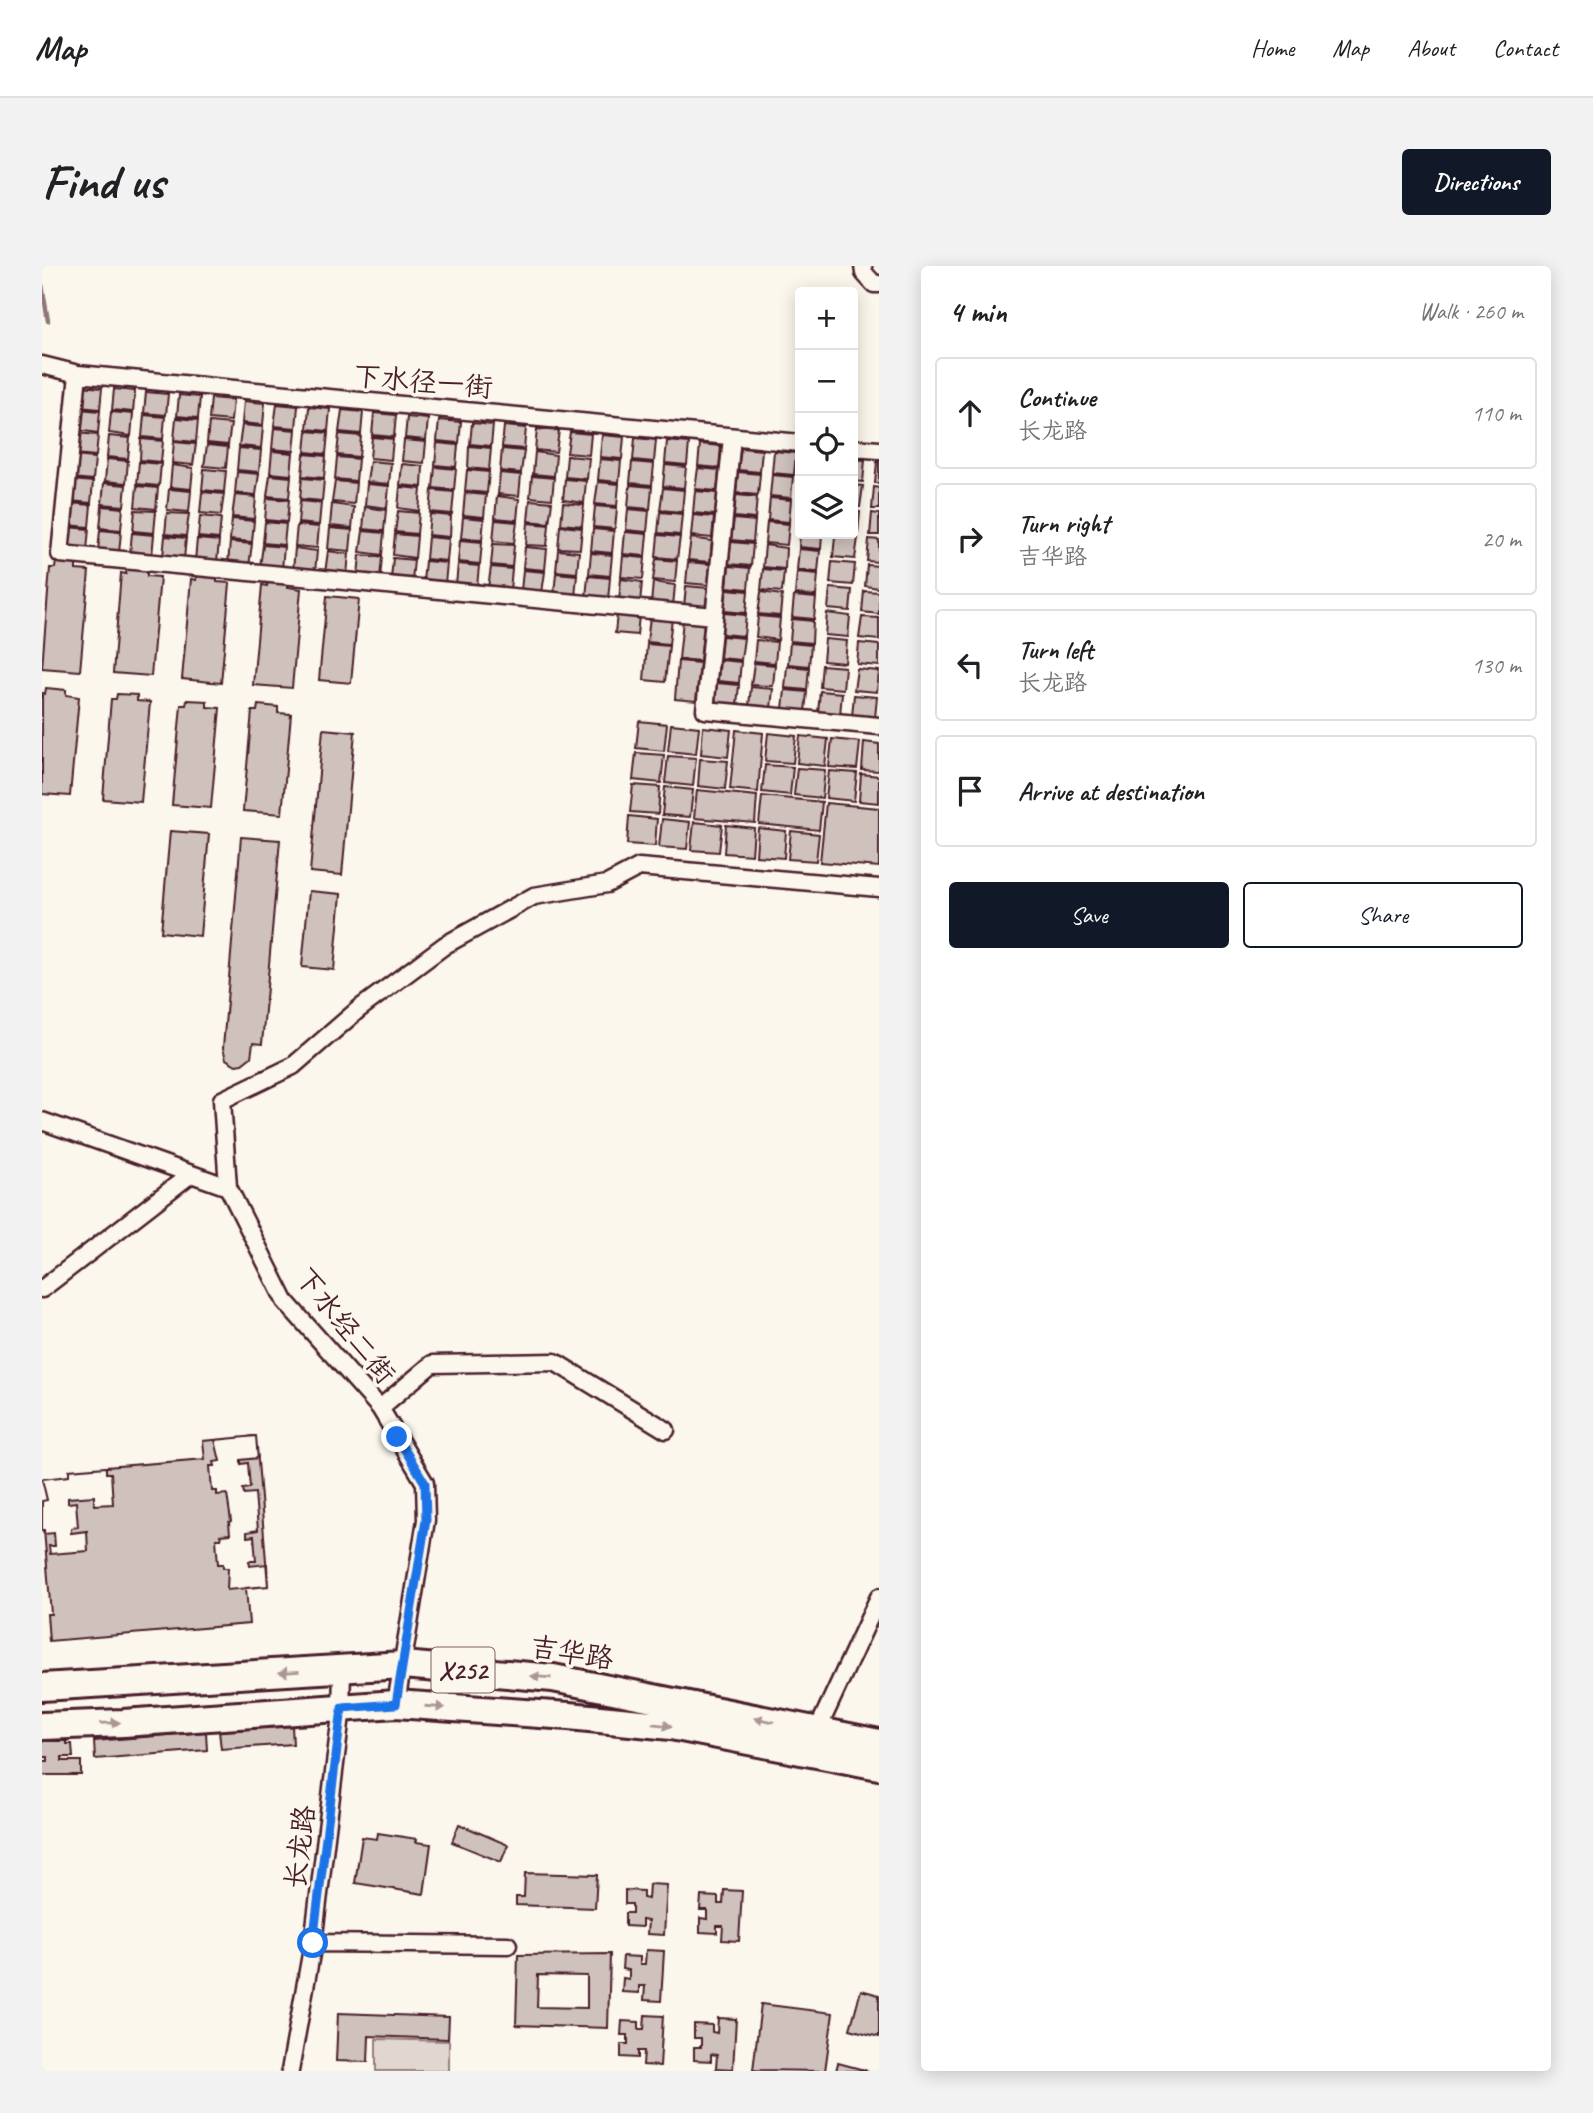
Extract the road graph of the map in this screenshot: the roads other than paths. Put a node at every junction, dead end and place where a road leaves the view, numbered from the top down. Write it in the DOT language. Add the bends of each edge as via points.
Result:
graph roads {
  1 [pos="863,266"];
  2 [pos="879,284"];
  3 [pos="42,365"];
  4 [pos="78,374"];
  5 [pos="732,437"];
  6 [pos="795,443"];
  7 [pos="858,448"];
  8 [pos="879,450"];
  9 [pos="714,616"];
  10 [pos="879,726"];
  11 [pos="879,888"];
  12 [pos="42,1121"];
  13 [pos="191,1174"];
  14 [pos="228,1187"];
  15 [pos="42,1289"];
  16 [pos="380,1408"];
  17 [pos="666,1430"];
  18 [pos="879,1597"];
  19 [pos="403,1665"];
  20 [pos="342,1669"];
  21 [pos="42,1687"];
  22 [pos="396,1704"];
  23 [pos="342,1708"];
  24 [pos="42,1726"];
  25 [pos="817,1731"];
  26 [pos="879,1743"];
  27 [pos="879,1766"];
  28 [pos="313,1943"];
  29 [pos="508,1945"];
  30 [pos="290,2071"];
  1 -- 2 [label="street" via="864,273"];
  3 -- 4 [label="street, 下水径一街"];
  4 -- 5 [label="street, 下水径一街"];
  4 -- 9 [label="street" via="60,554"];
  5 -- 6 [label="street, 下水径一街"];
  5 -- 9 [label="street"];
  7 -- 8 [label="street"];
  9 -- 10 [label="street" via="705,710"];
  11 -- 14 [label="street, 下水经二街" via="639,867 607,884 534,896 445,945 293,1066 222,1100"];
  12 -- 13 [label="street"];
  13 -- 14 [label="street"];
  13 -- 15 [label="street"];
  14 -- 16 [label="street, 下水经二街" via="285,1301"];
  16 -- 17 [label="street" via="432,1364 555,1362"];
  16 -- 19 [label="street, 下水经二街" via="425,1483 426,1520"];
  18 -- 25 [label="street"];
  19 -- 20 [label="main road, 吉华路 / X252"];
  19 -- 22 [label="street"];
  25 -- 19 [label="main road, 吉华路 / X252, one-way" via="553,1678"];
  20 -- 21 [label="main road, 吉华路 / X252, one-way"];
  20 -- 23 [label="street, 长龙路"];
  22 -- 23 [label="main road, X252"];
  22 -- 27 [label="main road, X252, one-way" via="671,1726"];
  24 -- 23 [label="main road, X252, one-way"];
  23 -- 28 [label="street, 长龙路"];
  25 -- 26 [label="main road, 吉华路 / X252"];
  28 -- 29 [label="street"];
  28 -- 30 [label="street, 长龙路"];
}
